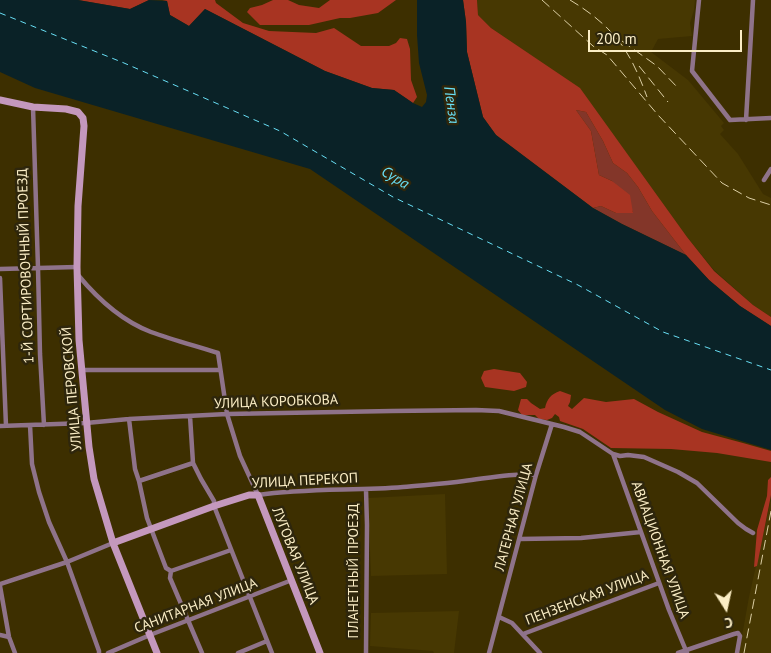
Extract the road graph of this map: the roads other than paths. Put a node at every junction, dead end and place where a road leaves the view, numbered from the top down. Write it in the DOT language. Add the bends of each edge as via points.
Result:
graph roads {
  1 [pos="699,0"];
  2 [pos="753,0"];
  3 [pos="0,100"];
  4 [pos="33,107"];
  5 [pos="771,118"];
  6 [pos="746,120"];
  7 [pos="771,169"];
  8 [pos="764,180"];
  9 [pos="38,268"];
  10 [pos="0,269"];
  11 [pos="78,271"];
  12 [pos="0,278"];
  13 [pos="81,370"];
  14 [pos="220,370"];
  15 [pos="227,414"];
  16 [pos="190,416"];
  17 [pos="129,419"];
  18 [pos="86,423"];
  19 [pos="552,424"];
  20 [pos="30,425"];
  21 [pos="44,425"];
  22 [pos="0,426"];
  23 [pos="6,426"];
  24 [pos="613,454"];
  25 [pos="193,463"];
  26 [pos="536,475"];
  27 [pos="139,481"];
  28 [pos="366,490"];
  29 [pos="258,495"];
  30 [pos="214,506"];
  31 [pos="151,529"];
  32 [pos="641,532"];
  33 [pos="753,533"];
  34 [pos="520,539"];
  35 [pos="113,543"];
  36 [pos="231,550"];
  37 [pos="67,562"];
  38 [pos="171,571"];
  39 [pos="292,580"];
  40 [pos="660,583"];
  41 [pos="0,585"];
  42 [pos="250,596"];
  43 [pos="498,617"];
  44 [pos="187,620"];
  45 [pos="523,634"];
  46 [pos="0,635"];
  47 [pos="150,635"];
  48 [pos="9,637"];
  49 [pos="267,641"];
  50 [pos="687,652"];
  51 [pos="15,653"];
  52 [pos="99,653"];
  53 [pos="108,653"];
  54 [pos="157,653"];
  55 [pos="202,653"];
  56 [pos="238,653"];
  57 [pos="272,653"];
  58 [pos="320,653"];
  59 [pos="366,653"];
  60 [pos="489,653"];
  61 [pos="540,653"];
  62 [pos="678,653"];
  63 [pos="738,653"];
  1 -- 6 [label="street" via="692,71 730,120"];
  2 -- 6 [label="street"];
  3 -- 4 [label="main road"];
  4 -- 9 [label="street, 1-Й СОРТИРОВОЧНЫЙ ПРОЕЗД"];
  4 -- 11 [label="main road, УЛИЦА ПЕРОВСКОЙ" via="66,109 78,112 82,118"];
  5 -- 6 [label="street"];
  7 -- 8 [label="street"];
  9 -- 10 [label="street"];
  9 -- 11 [label="street"];
  9 -- 21 [label="street, 1-Й СОРТИРОВОЧНЫЙ ПРОЕЗД"];
  11 -- 13 [label="main road, УЛИЦА ПЕРОВСКОЙ"];
  11 -- 14 [label="street, ЛУГОВАЯ УЛИЦА" via="88,287 108,307 133,323 150,332 218,353"];
  12 -- 23 [label="street"];
  13 -- 14 [label="street"];
  13 -- 18 [label="main road, УЛИЦА ПЕРОВСКОЙ"];
  14 -- 15 [label="street, ЛУГОВАЯ УЛИЦА"];
  15 -- 16 [label="street, УЛИЦА КОРОБКОВА"];
  15 -- 19 [label="street, УЛИЦА КОРОБКОВА" via="476,410 499,411"];
  15 -- 29 [label="street, ЛУГОВАЯ УЛИЦА" via="240,456"];
  16 -- 17 [label="street, УЛИЦА КОРОБКОВА"];
  16 -- 25 [label="street"];
  17 -- 18 [label="street, УЛИЦА КОРОБКОВА"];
  17 -- 27 [label="street"];
  18 -- 21 [label="street, УЛИЦА КОРОБКОВА"];
  18 -- 35 [label="main road, УЛИЦА ПЕРОВСКОЙ" via="94,479"];
  19 -- 24 [label="street, УЛИЦА КОРОБКОВА" via="580,432"];
  19 -- 26 [label="street, ЛАГЕРНАЯ УЛИЦА"];
  20 -- 21 [label="street, УЛИЦА КОРОБКОВА"];
  20 -- 23 [label="street, УЛИЦА КОРОБКОВА"];
  20 -- 37 [label="street" via="32,464 39,492"];
  22 -- 23 [label="street, УЛИЦА КОРОБКОВА"];
  24 -- 32 [label="street, АВИАЦИОННАЯ УЛИЦА"];
  24 -- 33 [label="street" via="644,457 678,472 697,483 738,523"];
  25 -- 27 [label="street"];
  25 -- 30 [label="street"];
  26 -- 28 [label="street, УЛИЦА ПЕРЕКОП"];
  26 -- 34 [label="street, ЛАГЕРНАЯ УЛИЦА"];
  27 -- 31 [label="street"];
  28 -- 29 [label="street, УЛИЦА ПЕРЕКОП"];
  28 -- 59 [label="street, ПЛАНЕТНЫЙ ПРОЕЗД"];
  29 -- 30 [label="main road, УЛИЦА ПЕРЕКОП"];
  29 -- 39 [label="main road, ЛУГОВАЯ УЛИЦА"];
  30 -- 31 [label="main road, УЛИЦА ПЕРЕКОП"];
  30 -- 36 [label="street"];
  31 -- 35 [label="main road, УЛИЦА ПЕРЕКОП"];
  31 -- 38 [label="street" via="166,568"];
  32 -- 34 [label="street" via="581,538"];
  32 -- 40 [label="street, АВИАЦИОННАЯ УЛИЦА"];
  34 -- 43 [label="street, ЛАГЕРНАЯ УЛИЦА"];
  35 -- 37 [label="street, УЛИЦА ПЕРЕКОП"];
  35 -- 47 [label="main road, УЛИЦА ПЕРОВСКОЙ"];
  36 -- 38 [label="street"];
  36 -- 42 [label="street"];
  37 -- 41 [label="street, УЛИЦА ПЕРЕКОП"];
  37 -- 52 [label="street"];
  38 -- 44 [label="street" via="170,578"];
  39 -- 42 [label="street, САНИТАРНАЯ УЛИЦА"];
  39 -- 58 [label="main road, ЛУГОВАЯ УЛИЦА"];
  40 -- 45 [label="street, ПЕНЗЕНСКАЯ УЛИЦА"];
  40 -- 50 [label="street, АВИАЦИОННАЯ УЛИЦА"];
  41 -- 48 [label="street"];
  42 -- 44 [label="street, САНИТАРНАЯ УЛИЦА"];
  42 -- 49 [label="street"];
  43 -- 45 [label="street" via="512,623"];
  43 -- 60 [label="street, ЛАГЕРНАЯ УЛИЦА"];
  44 -- 47 [label="street, САНИТАРНАЯ УЛИЦА"];
  44 -- 55 [label="street"];
  45 -- 61 [label="street"];
  46 -- 48 [label="street"];
  47 -- 53 [label="street, САНИТАРНАЯ УЛИЦА"];
  47 -- 54 [label="main road, УЛИЦА ПЕРОВСКОЙ"];
  48 -- 51 [label="street"];
  49 -- 56 [label="street"];
  49 -- 57 [label="street"];
  50 -- 62 [label="street"];
  50 -- 63 [label="street" via="738,634"];
}
